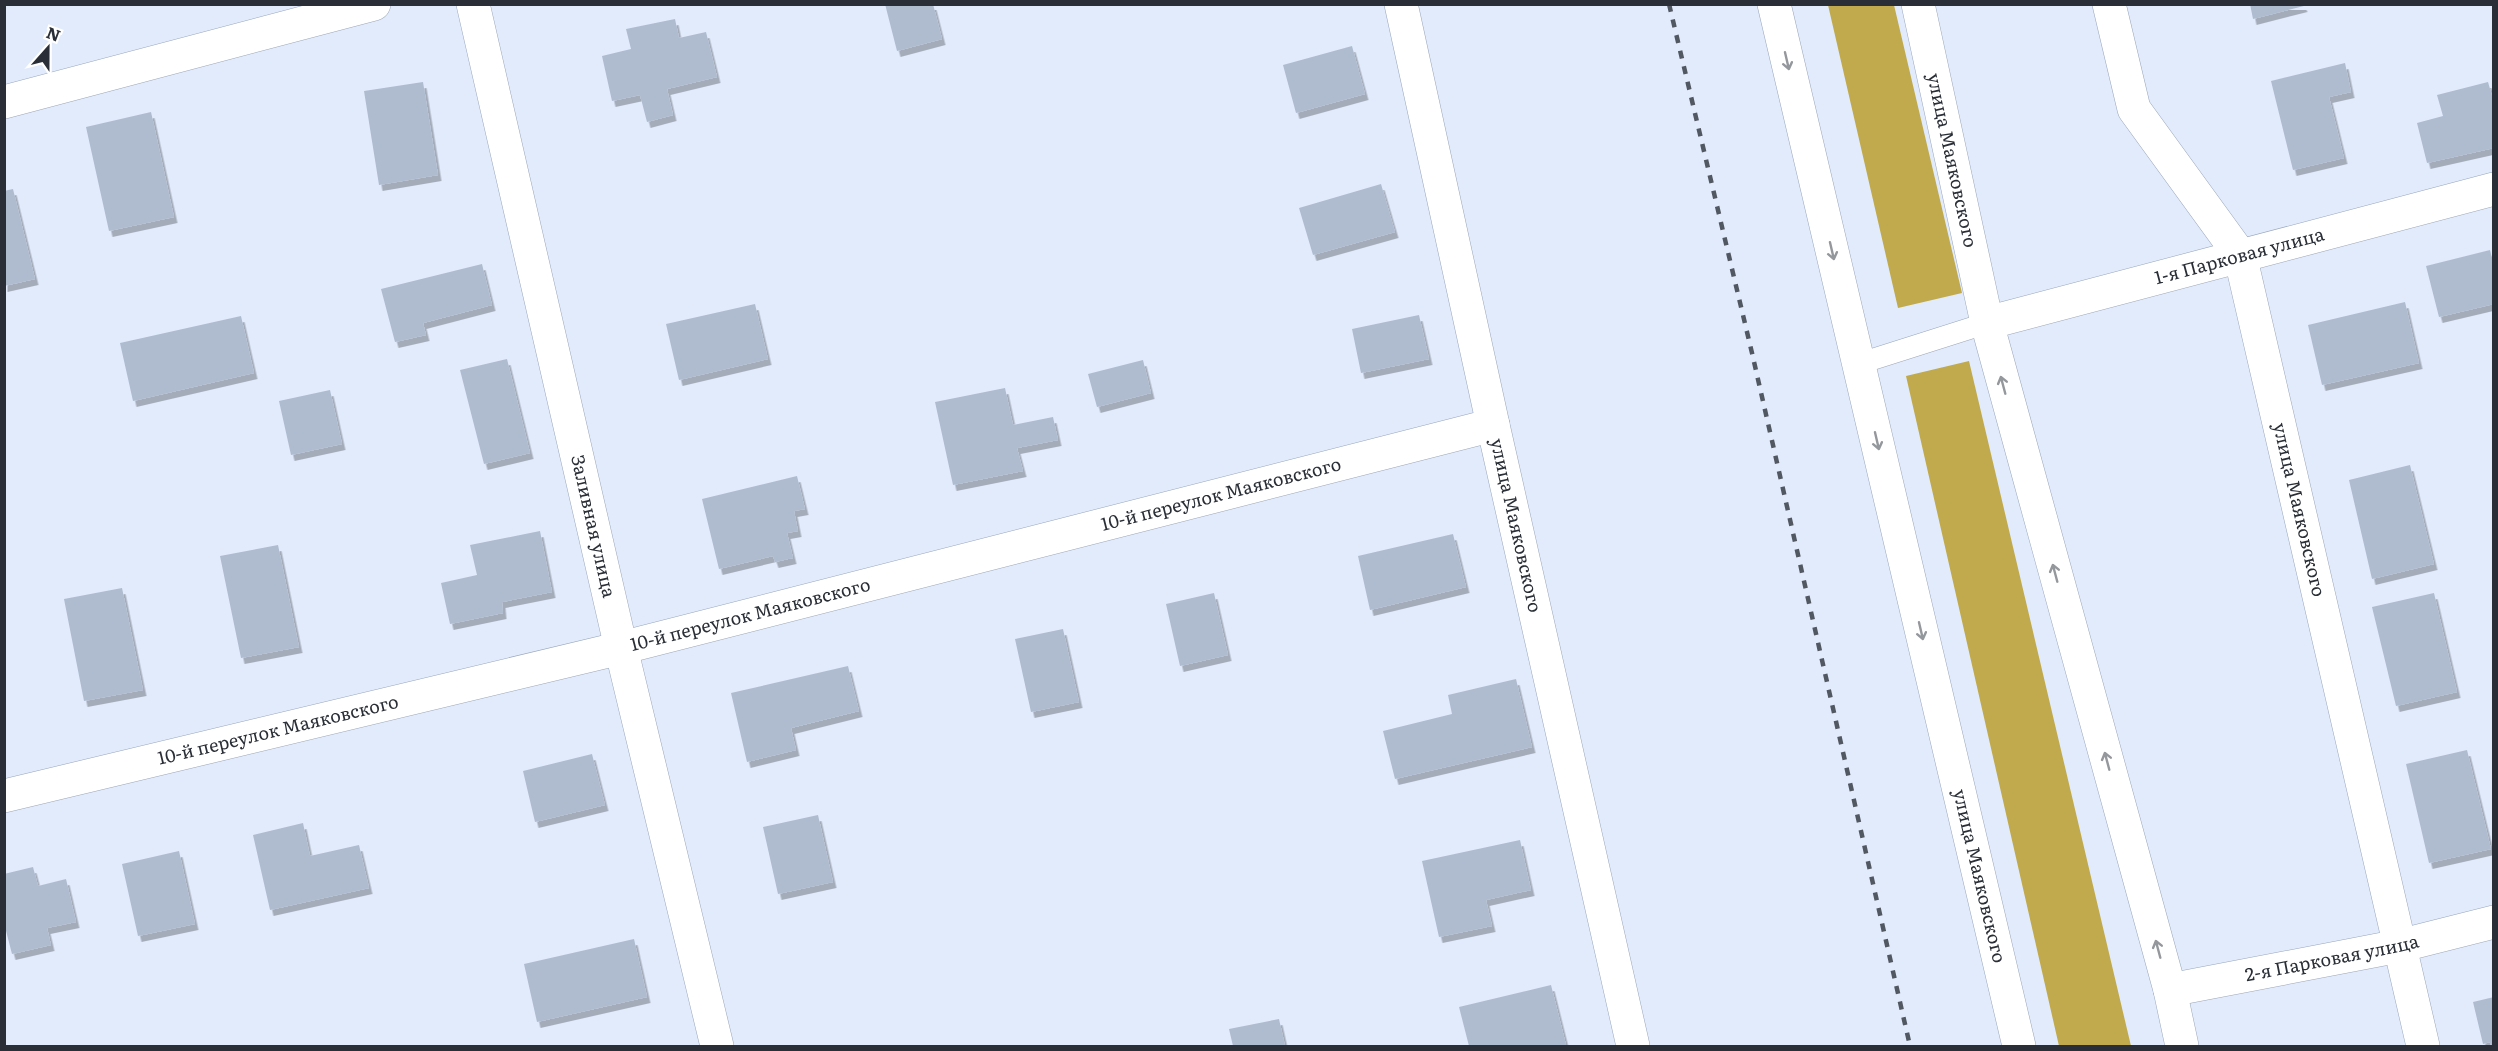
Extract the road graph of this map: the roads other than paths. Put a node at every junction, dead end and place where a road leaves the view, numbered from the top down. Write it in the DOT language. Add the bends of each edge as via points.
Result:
graph roads {
  1 [pos="374,4"];
  2 [pos="473,4"];
  3 [pos="1401,4"];
  4 [pos="1774,4"];
  5 [pos="1918,4"];
  6 [pos="2109,4"];
  7 [pos="4,102"];
  8 [pos="2493,189"];
  9 [pos="2240,255"];
  10 [pos="1987,324"];
  11 [pos="1858,364"];
  12 [pos="1492,424"];
  13 [pos="621,648"];
  14 [pos="4,795"];
  15 [pos="2493,922"];
  16 [pos="2398,946"];
  17 [pos="2170,990"];
  18 [pos="717,1047"];
  19 [pos="1633,1047"];
  20 [pos="2019,1047"];
  21 [pos="2182,1047"];
  22 [pos="2423,1047"];
  1 -- 7 [label="street"];
  2 -- 13 [label="street, Заливная улица"];
  3 -- 12 [label="street, улица Маяковского"];
  4 -- 11 [label="street, улица Маяковского, one-way"];
  5 -- 10 [label="street, улица Маяковского"];
  6 -- 9 [label="street, улица Маяковского" via="2134,109"];
  8 -- 9 [label="street, 1-я Парковая улица"];
  9 -- 10 [label="street, 1-я Парковая улица"];
  9 -- 16 [label="street, улица Маяковского"];
  10 -- 11 [label="lane"];
  17 -- 10 [label="street, улица Маяковского, one-way"];
  11 -- 20 [label="street, улица Маяковского, one-way"];
  12 -- 13 [label="street, 10-й переулок Маяковского"];
  12 -- 19 [label="street, улица Маяковского"];
  13 -- 14 [label="street, 10-й переулок Маяковского"];
  13 -- 18 [label="street, Заливная улица"];
  15 -- 16 [label="street, 2-я Парковая улица"];
  16 -- 17 [label="street, 2-я Парковая улица"];
  16 -- 22 [label="street, улица Маяковского"];
  17 -- 21 [label="street, улица Маяковского"];
}
